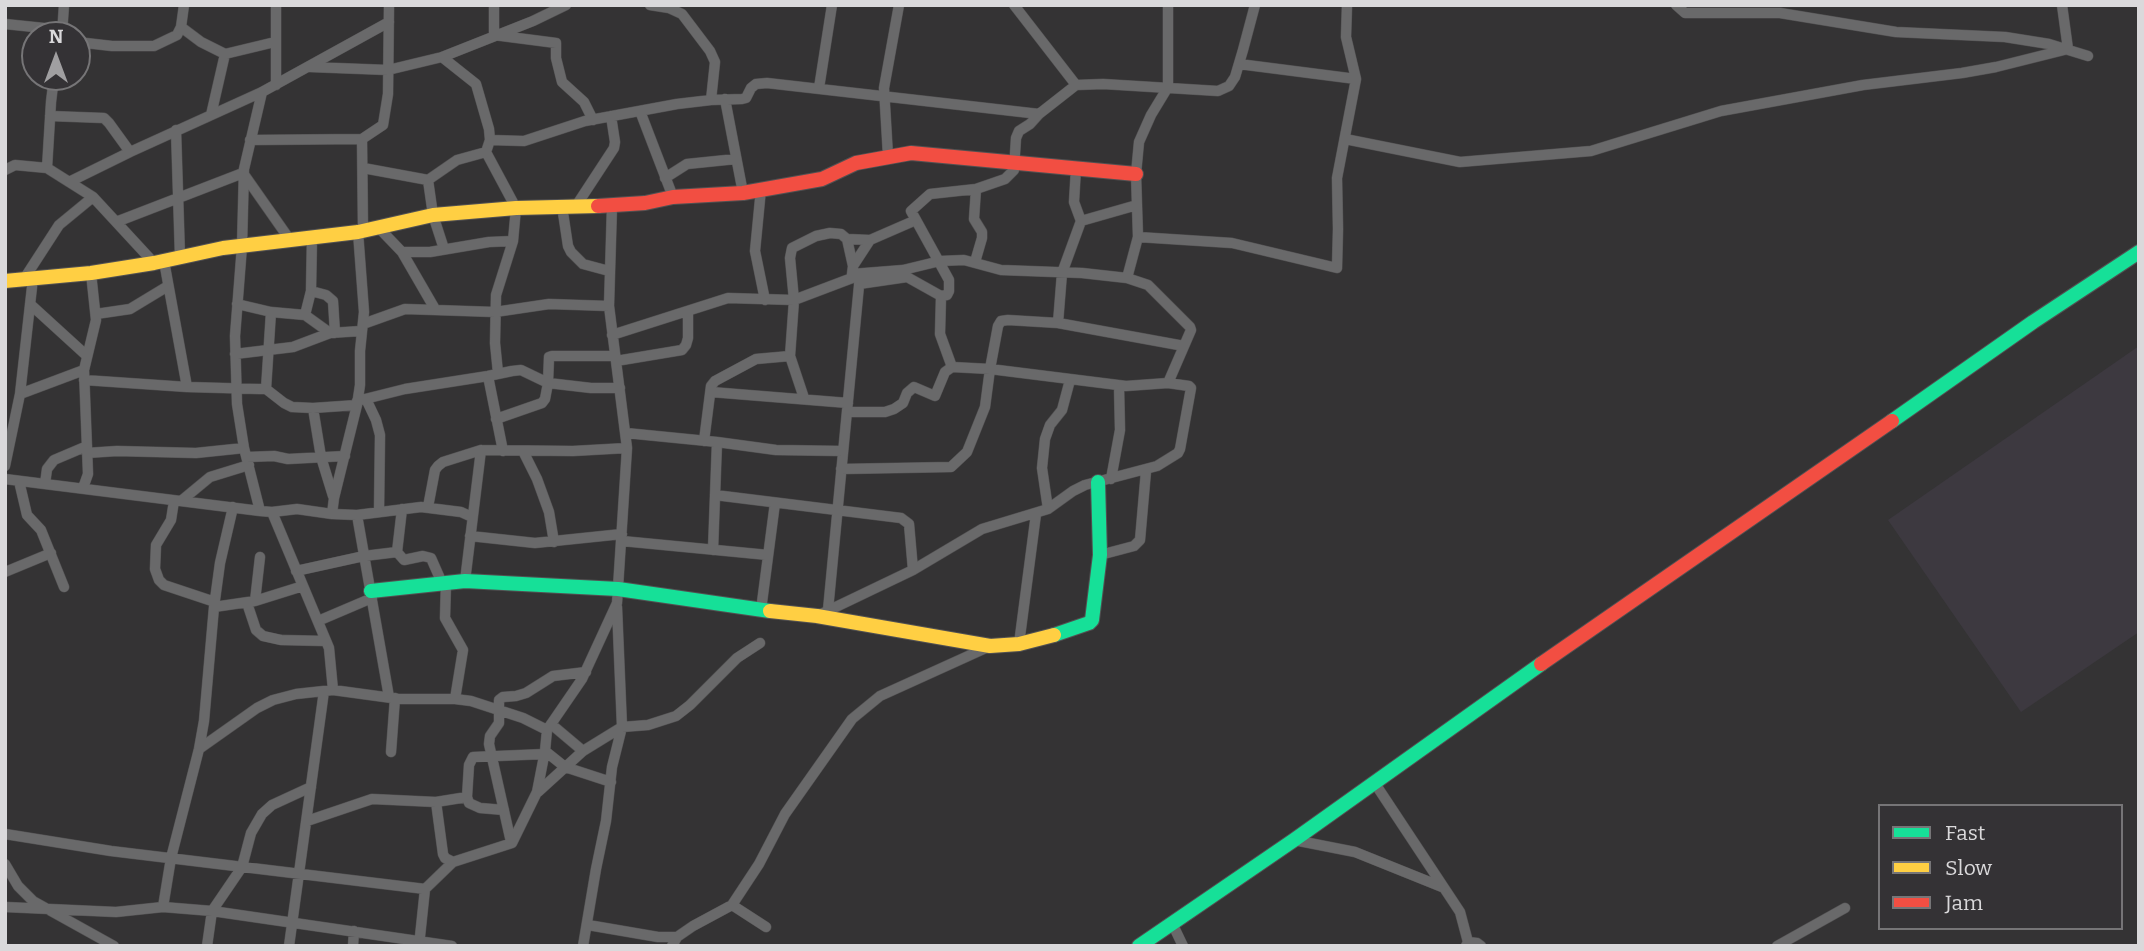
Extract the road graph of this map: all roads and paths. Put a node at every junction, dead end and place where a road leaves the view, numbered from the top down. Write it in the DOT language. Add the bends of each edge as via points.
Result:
graph roads {
  1 [pos="184,5"];
  2 [pos="276,5"];
  3 [pos="389,5"];
  4 [pos="494,5"];
  5 [pos="566,5"];
  6 [pos="650,5"];
  7 [pos="832,5"];
  8 [pos="899,5"];
  9 [pos="1014,5"];
  10 [pos="1168,5"];
  11 [pos="1255,5"];
  12 [pos="1347,5"];
  13 [pos="1676,5"];
  14 [pos="2062,5"];
  15 [pos="550,9"];
  16 [pos="389,23"];
  17 [pos="181,27"];
  18 [pos="494,35"];
  19 [pos="275,42"];
  20 [pos="91,44"];
  21 [pos="2068,49"];
  22 [pos="225,54"];
  23 [pos="2088,56"];
  24 [pos="442,57"];
  25 [pos="1239,64"];
  26 [pos="310,67"];
  27 [pos="388,70"];
  28 [pos="1356,79"];
  29 [pos="276,85"];
  30 [pos="1076,85"];
  31 [pos="1168,87"];
  32 [pos="819,88"];
  33 [pos="53,91"];
  34 [pos="262,92"];
  35 [pos="884,96"];
  36 [pos="725,99"];
  37 [pos="711,100"];
  38 [pos="640,111"];
  39 [pos="1039,114"];
  40 [pos="211,115"];
  41 [pos="50,116"];
  42 [pos="611,116"];
  43 [pos="593,120"];
  44 [pos="176,130"];
  45 [pos="362,139"];
  46 [pos="1345,139"];
  47 [pos="250,140"];
  48 [pos="489,140"];
  49 [pos="130,152"];
  50 [pos="486,152"];
  51 [pos="888,156"];
  52 [pos="736,159"];
  53 [pos="1014,164"];
  54 [pos="47,167"];
  55 [pos="363,167"];
  56 [pos="1076,169"];
  57 [pos="5,170"];
  58 [pos="243,173"];
  59 [pos="1136,174"];
  60 [pos="665,178"];
  61 [pos="428,180"];
  62 [pos="69,182"];
  63 [pos="761,189"];
  64 [pos="976,189"];
  65 [pos="743,193"];
  66 [pos="93,197"];
  67 [pos="673,198"];
  68 [pos="178,199"];
  69 [pos="1137,205"];
  70 [pos="569,206"];
  71 [pos="612,206"];
  72 [pos="516,208"];
  73 [pos="433,215"];
  74 [pos="916,220"];
  75 [pos="1080,221"];
  76 [pos="116,222"];
  77 [pos="378,228"];
  78 [pos="360,231"];
  79 [pos="312,237"];
  80 [pos="1138,237"];
  81 [pos="847,239"];
  82 [pos="290,240"];
  83 [pos="870,240"];
  84 [pos="513,241"];
  85 [pos="242,246"];
  86 [pos="444,250"];
  87 [pos="2139,252"];
  88 [pos="402,253"];
  89 [pos="180,257"];
  90 [pos="940,261"];
  91 [pos="159,262"];
  92 [pos="975,262"];
  93 [pos="609,271"];
  94 [pos="91,273"];
  95 [pos="1062,273"];
  96 [pos="905,274"];
  97 [pos="856,275"];
  98 [pos="1126,278"];
  99 [pos="29,279"];
  100 [pos="5,281"];
  101 [pos="168,286"];
  102 [pos="312,291"];
  103 [pos="941,296"];
  104 [pos="765,300"];
  105 [pos="794,300"];
  106 [pos="30,304"];
  107 [pos="237,304"];
  108 [pos="608,306"];
  109 [pos="435,309"];
  110 [pos="271,312"];
  111 [pos="495,312"];
  112 [pos="688,312"];
  113 [pos="96,314"];
  114 [pos="305,315"];
  115 [pos="1058,323"];
  116 [pos="362,328"];
  117 [pos="333,333"];
  118 [pos="612,335"];
  119 [pos="1184,346"];
  120 [pos="268,352"];
  121 [pos="235,354"];
  122 [pos="88,356"];
  123 [pos="790,356"];
  124 [pos="616,359"];
  125 [pos="952,367"];
  126 [pos="989,369"];
  127 [pos="84,375"];
  128 [pos="493,375"];
  129 [pos="1070,380"];
  130 [pos="548,383"];
  131 [pos="1168,383"];
  132 [pos="1119,386"];
  133 [pos="187,387"];
  134 [pos="620,388"];
  135 [pos="235,389"];
  136 [pos="266,389"];
  137 [pos="710,392"];
  138 [pos="20,394"];
  139 [pos="804,398"];
  140 [pos="360,402"];
  141 [pos="5,403"];
  142 [pos="16,405"];
  143 [pos="847,407"];
  144 [pos="313,408"];
  145 [pos="496,419"];
  146 [pos="625,433"];
  147 [pos="704,441"];
  148 [pos="717,442"];
  149 [pos="627,448"];
  150 [pos="87,449"];
  151 [pos="481,450"];
  152 [pos="503,451"];
  153 [pos="523,451"];
  154 [pos="843,451"];
  155 [pos="345,456"];
  156 [pos="247,457"];
  157 [pos="321,457"];
  158 [pos="5,466"];
  159 [pos="841,469"];
  160 [pos="1146,471"];
  161 [pos="88,474"];
  162 [pos="5,479"];
  163 [pos="19,481"];
  164 [pos="1105,481"];
  165 [pos="45,484"];
  166 [pos="83,488"];
  167 [pos="96,490"];
  168 [pos="715,495"];
  169 [pos="334,498"];
  170 [pos="177,501"];
  171 [pos="775,503"];
  172 [pos="233,507"];
  173 [pos="428,507"];
  174 [pos="402,509"];
  175 [pos="1048,509"];
  176 [pos="838,510"];
  177 [pos="260,511"];
  178 [pos="272,512"];
  179 [pos="379,512"];
  180 [pos="473,513"];
  181 [pos="332,514"];
  182 [pos="1036,514"];
  183 [pos="357,515"];
  184 [pos="470,536"];
  185 [pos="622,537"];
  186 [pos="554,542"];
  187 [pos="713,550"];
  188 [pos="397,552"];
  189 [pos="51,553"];
  190 [pos="768,555"];
  191 [pos="1100,555"];
  192 [pos="364,556"];
  193 [pos="260,557"];
  194 [pos="913,570"];
  195 [pos="296,571"];
  196 [pos="5,572"];
  197 [pos="465,582"];
  198 [pos="441,583"];
  199 [pos="303,586"];
  200 [pos="64,587"];
  201 [pos="371,594"];
  202 [pos="618,596"];
  203 [pos="251,602"];
  204 [pos="214,605"];
  205 [pos="761,610"];
  206 [pos="822,613"];
  207 [pos="318,621"];
  208 [pos="326,641"];
  209 [pos="760,643"];
  210 [pos="1019,644"];
  211 [pos="989,646"];
  212 [pos="586,671"];
  213 [pos="328,690"];
  214 [pos="392,698"];
  215 [pos="455,699"];
  216 [pos="498,710"];
  217 [pos="549,727"];
  218 [pos="622,727"];
  219 [pos="199,748"];
  220 [pos="583,751"];
  221 [pos="391,752"];
  222 [pos="545,753"];
  223 [pos="491,756"];
  224 [pos="565,767"];
  225 [pos="611,782"];
  226 [pos="1374,782"];
  227 [pos="311,787"];
  228 [pos="537,792"];
  229 [pos="467,797"];
  230 [pos="436,802"];
  231 [pos="504,810"];
  232 [pos="307,821"];
  233 [pos="5,834"];
  234 [pos="1294,840"];
  235 [pos="512,843"];
  236 [pos="171,858"];
  237 [pos="453,862"];
  238 [pos="5,864"];
  239 [pos="242,867"];
  240 [pos="299,872"];
  241 [pos="1442,888"];
  242 [pos="425,889"];
  243 [pos="732,905"];
  244 [pos="5,907"];
  245 [pos="163,907"];
  246 [pos="1845,908"];
  247 [pos="47,909"];
  248 [pos="212,911"];
  249 [pos="293,922"];
  250 [pos="1172,923"];
  251 [pos="588,925"];
  252 [pos="766,927"];
  253 [pos="354,931"];
  254 [pos="674,942"];
  255 [pos="418,944"];
  256 [pos="1467,944"];
  257 [pos="1142,945"];
  258 [pos="114,946"];
  259 [pos="207,946"];
  260 [pos="289,946"];
  261 [pos="353,946"];
  262 [pos="452,946"];
  263 [pos="583,946"];
  264 [pos="1183,946"];
  265 [pos="1480,946"];
  266 [pos="1777,946"];
  1 -- 17 [label="street"];
  2 -- 19 [label="street"];
  3 -- 16 [label="street"];
  4 -- 18 [label="street"];
  5 -- 15 [label="street"];
  6 -- 37 [label="street" via="682,13 710,51 715,62"];
  7 -- 32 [label="street"];
  8 -- 35 [label="street"];
  9 -- 30 [label="street"];
  10 -- 31 [label="street"];
  11 -- 25 [label="street"];
  12 -- 28 [label="street" via="1346,37"];
  13 -- 21 [label="street" via="1685,13 1780,13 1896,32 2005,37"];
  14 -- 21 [label="street"];
  15 -- 18 [label="street"];
  16 -- 26 [label="street"];
  16 -- 27 [label="street"];
  17 -- 20 [label="street" via="177,35 154,46"];
  17 -- 22 [label="street"];
  18 -- 24 [label="street"];
  18 -- 43 [label="street" via="556,44 562,82 584,102"];
  19 -- 22 [label="street"];
  19 -- 29 [label="street"];
  21 -- 23 [label="street"];
  21 -- 46 [label="street" via="1962,73 1863,85 1721,111 1591,151 1461,162"];
  22 -- 40 [label="street"];
  24 -- 27 [label="street"];
  24 -- 48 [label="street" via="476,84"];
  25 -- 28 [label="street"];
  25 -- 31 [label="street" via="1223,90"];
  26 -- 27 [label="street"];
  26 -- 29 [label="street"];
  27 -- 45 [label="street" via="386,119"];
  28 -- 46 [label="street"];
  29 -- 34 [label="street"];
  30 -- 31 [label="street"];
  30 -- 39 [label="street"];
  31 -- 59 [label="street" via="1141,134"];
  32 -- 35 [label="street"];
  32 -- 36 [label="street" via="756,84 746,98"];
  33 -- 41 [label="street"];
  34 -- 40 [label="street"];
  34 -- 47 [label="street"];
  35 -- 39 [label="street"];
  35 -- 51 [label="street"];
  36 -- 37 [label="street"];
  36 -- 52 [label="street"];
  37 -- 38 [label="street"];
  38 -- 42 [label="street"];
  38 -- 60 [label="street"];
  39 -- 53 [label="street" via="1017,135"];
  40 -- 44 [label="street"];
  41 -- 49 [label="street" via="104,118"];
  41 -- 54 [label="street"];
  42 -- 43 [label="street"];
  42 -- 70 [label="street" via="614,148"];
  43 -- 48 [label="street" via="524,141"];
  44 -- 49 [label="street"];
  44 -- 68 [label="street"];
  45 -- 47 [label="street"];
  45 -- 55 [label="street"];
  46 -- 80 [label="street" via="1337,178 1337,268 1233,243"];
  47 -- 58 [label="street"];
  48 -- 50 [label="street"];
  49 -- 62 [label="street"];
  50 -- 61 [label="street" via="457,160"];
  50 -- 72 [label="street"];
  51 -- 53 [label="main road" via="935,153"];
  51 -- 63 [label="main road" via="856,163 822,179"];
  52 -- 60 [label="street" via="687,164"];
  52 -- 65 [label="street"];
  53 -- 56 [label="main road"];
  53 -- 64 [label="street" via="1005,179"];
  54 -- 57 [label="street" via="15,165"];
  54 -- 62 [label="street"];
  55 -- 61 [label="street"];
  55 -- 78 [label="street"];
  56 -- 59 [label="main road"];
  56 -- 75 [label="street" via="1074,202"];
  58 -- 68 [label="street"];
  58 -- 82 [label="street"];
  58 -- 85 [label="street"];
  59 -- 69 [label="street"];
  60 -- 67 [label="street"];
  61 -- 73 [label="street"];
  62 -- 66 [label="street"];
  63 -- 65 [label="main road"];
  63 -- 104 [label="street" via="755,251"];
  64 -- 74 [label="street" via="930,194 911,211"];
  64 -- 92 [label="street" via="974,219 982,238"];
  65 -- 67 [label="main road"];
  66 -- 76 [label="street"];
  66 -- 99 [label="street" via="59,225"];
  67 -- 71 [label="main road"];
  68 -- 76 [label="street"];
  68 -- 89 [label="street"];
  69 -- 75 [label="street"];
  69 -- 80 [label="street"];
  70 -- 71 [label="main road"];
  70 -- 72 [label="main road"];
  70 -- 93 [label="street" via="571,252 583,264"];
  71 -- 93 [label="street"];
  72 -- 73 [label="main road"];
  72 -- 84 [label="street"];
  73 -- 77 [label="main road"];
  73 -- 86 [label="street"];
  74 -- 83 [label="street"];
  74 -- 90 [label="street"];
  75 -- 95 [label="street"];
  76 -- 91 [label="street"];
  77 -- 78 [label="main road"];
  77 -- 88 [label="street"];
  78 -- 79 [label="main road"];
  78 -- 116 [label="street"];
  79 -- 82 [label="main road"];
  79 -- 102 [label="street"];
  80 -- 98 [label="street"];
  81 -- 83 [label="street"];
  81 -- 97 [label="street"];
  81 -- 105 [label="street" via="837,233 816,236 792,248"];
  82 -- 85 [label="main road"];
  83 -- 97 [label="street"];
  84 -- 86 [label="street"];
  84 -- 111 [label="street"];
  85 -- 89 [label="main road"];
  85 -- 107 [label="street"];
  86 -- 88 [label="street"];
  87 -- 226 [label="main road"];
  88 -- 109 [label="street"];
  89 -- 91 [label="main road"];
  90 -- 92 [label="street"];
  90 -- 96 [label="street"];
  90 -- 103 [label="street" via="949,280 947,295"];
  91 -- 94 [label="main road"];
  91 -- 101 [label="street"];
  92 -- 95 [label="street" via="1000,270"];
  93 -- 108 [label="street"];
  94 -- 99 [label="main road"];
  94 -- 113 [label="street"];
  95 -- 98 [label="street"];
  95 -- 115 [label="street"];
  96 -- 97 [label="street"];
  96 -- 103 [label="street"];
  97 -- 105 [label="street"];
  97 -- 143 [label="street"];
  98 -- 119 [label="street" via="1148,285 1188,324 1191,330"];
  99 -- 100 [label="main road"];
  99 -- 106 [label="street"];
  101 -- 113 [label="street" via="130,309"];
  101 -- 133 [label="street"];
  102 -- 114 [label="street"];
  102 -- 117 [label="street" via="333,301"];
  103 -- 125 [label="street" via="940,334"];
  104 -- 105 [label="street"];
  104 -- 112 [label="street" via="728,298"];
  105 -- 123 [label="street"];
  106 -- 122 [label="street"];
  106 -- 138 [label="street"];
  107 -- 110 [label="street"];
  107 -- 121 [label="street"];
  108 -- 111 [label="street" via="549,304"];
  108 -- 118 [label="street"];
  109 -- 111 [label="street"];
  109 -- 116 [label="street" via="399,310"];
  110 -- 114 [label="street"];
  110 -- 120 [label="street"];
  111 -- 128 [label="street"];
  112 -- 118 [label="street"];
  112 -- 124 [label="street" via="688,338 682,350"];
  113 -- 122 [label="street"];
  114 -- 117 [label="street"];
  115 -- 119 [label="street"];
  115 -- 126 [label="street" via="1001,321"];
  116 -- 117 [label="street"];
  116 -- 140 [label="street"];
  117 -- 120 [label="street"];
  118 -- 124 [label="street"];
  119 -- 131 [label="street"];
  120 -- 121 [label="street"];
  120 -- 136 [label="street"];
  121 -- 135 [label="street"];
  122 -- 127 [label="street"];
  123 -- 137 [label="street" via="756,359 715,381"];
  123 -- 139 [label="street"];
  124 -- 130 [label="street" via="549,357"];
  124 -- 134 [label="street"];
  125 -- 126 [label="street"];
  125 -- 143 [label="street" via="935,396 914,387 903,403 885,412"];
  126 -- 129 [label="street"];
  126 -- 159 [label="street" via="985,407 975,436 951,467"];
  127 -- 133 [label="street"];
  127 -- 138 [label="street"];
  127 -- 150 [label="street"];
  128 -- 130 [label="street" via="520,370"];
  128 -- 140 [label="street" via="405,389"];
  128 -- 145 [label="street"];
  129 -- 132 [label="street"];
  129 -- 175 [label="street" via="1062,410 1045,439 1042,468"];
  130 -- 134 [label="street"];
  130 -- 145 [label="street" via="542,403"];
  131 -- 132 [label="street"];
  131 -- 160 [label="street" via="1191,388 1182,444 1178,453"];
  132 -- 164 [label="street" via="1120,430"];
  133 -- 135 [label="street"];
  134 -- 146 [label="street"];
  135 -- 136 [label="street"];
  135 -- 156 [label="street"];
  136 -- 144 [label="street" via="292,407"];
  137 -- 139 [label="street"];
  137 -- 147 [label="street"];
  138 -- 142 [label="street"];
  139 -- 143 [label="street"];
  140 -- 144 [label="street"];
  140 -- 155 [label="street"];
  140 -- 179 [label="street" via="376,420 380,435"];
  141 -- 142 [label="street"];
  142 -- 158 [label="street"];
  143 -- 154 [label="street"];
  144 -- 157 [label="street"];
  145 -- 152 [label="street"];
  146 -- 147 [label="street"];
  146 -- 149 [label="street"];
  147 -- 148 [label="street"];
  148 -- 154 [label="street" via="776,450"];
  148 -- 168 [label="street"];
  149 -- 153 [label="street"];
  149 -- 185 [label="street"];
  150 -- 156 [label="street"];
  150 -- 161 [label="street"];
  150 -- 165 [label="street" via="54,460"];
  151 -- 152 [label="street"];
  151 -- 173 [label="street" via="438,466"];
  151 -- 180 [label="street"];
  152 -- 153 [label="street"];
  153 -- 186 [label="street" via="550,512"];
  154 -- 159 [label="street"];
  155 -- 157 [label="street"];
  155 -- 169 [label="street"];
  156 -- 157 [label="street"];
  156 -- 170 [label="street"];
  156 -- 177 [label="street"];
  157 -- 169 [label="street"];
  159 -- 176 [label="street"];
  160 -- 164 [label="street"];
  160 -- 191 [label="street" via="1140,540 1134,546"];
  161 -- 166 [label="street"];
  161 -- 167 [label="street"];
  162 -- 163 [label="street"];
  163 -- 165 [label="street"];
  163 -- 189 [label="street" via="27,515 41,530"];
  164 -- 175 [label="street" via="1085,485"];
  164 -- 191 [label="main road"];
  165 -- 166 [label="street"];
  166 -- 167 [label="street"];
  167 -- 170 [label="street"];
  168 -- 171 [label="street"];
  168 -- 187 [label="street"];
  169 -- 181 [label="street"];
  170 -- 172 [label="street"];
  170 -- 204 [label="street" via="172,520 156,545 155,569 164,585"];
  171 -- 176 [label="street"];
  171 -- 190 [label="street"];
  172 -- 177 [label="street"];
  172 -- 204 [label="street"];
  173 -- 174 [label="street"];
  173 -- 180 [label="street"];
  174 -- 179 [label="street"];
  174 -- 188 [label="street"];
  175 -- 182 [label="street"];
  176 -- 194 [label="street" via="907,521"];
  176 -- 206 [label="street"];
  177 -- 178 [label="street"];
  178 -- 181 [label="street" via="297,509"];
  178 -- 195 [label="street"];
  179 -- 183 [label="street"];
  180 -- 184 [label="street"];
  181 -- 183 [label="street"];
  182 -- 194 [label="street" via="982,529"];
  182 -- 210 [label="street"];
  183 -- 192 [label="street"];
  184 -- 186 [label="street"];
  184 -- 197 [label="street"];
  185 -- 186 [label="street"];
  185 -- 187 [label="street"];
  185 -- 202 [label="street"];
  187 -- 190 [label="street"];
  188 -- 192 [label="street"];
  188 -- 198 [label="street" via="404,559 431,558"];
  189 -- 196 [label="street"];
  189 -- 200 [label="street"];
  190 -- 205 [label="street"];
  191 -- 210 [label="main road" via="1092,620"];
  192 -- 195 [label="street"];
  192 -- 201 [label="street"];
  193 -- 203 [label="street"];
  194 -- 206 [label="street"];
  195 -- 199 [label="street"];
  197 -- 198 [label="main road"];
  197 -- 202 [label="main road"];
  198 -- 201 [label="main road"];
  198 -- 215 [label="street" via="445,618 463,650"];
  199 -- 203 [label="street"];
  199 -- 207 [label="street"];
  201 -- 207 [label="street"];
  201 -- 214 [label="street"];
  202 -- 205 [label="main road"];
  202 -- 212 [label="street"];
  202 -- 218 [label="street"];
  203 -- 204 [label="street"];
  203 -- 208 [label="street" via="256,630 263,636"];
  204 -- 219 [label="street"];
  205 -- 206 [label="main road"];
  206 -- 211 [label="main road"];
  207 -- 208 [label="street"];
  208 -- 213 [label="street"];
  209 -- 218 [label="street" via="737,658 676,716"];
  210 -- 211 [label="main road"];
  211 -- 243 [label="street" via="880,696 852,719 785,814"];
  212 -- 216 [label="street" via="557,674 521,695 500,698"];
  212 -- 217 [label="street"];
  213 -- 214 [label="street"];
  213 -- 219 [label="street" via="265,704"];
  213 -- 227 [label="street"];
  214 -- 215 [label="street"];
  214 -- 221 [label="street"];
  215 -- 216 [label="street"];
  216 -- 217 [label="street"];
  216 -- 223 [label="street" via="499,723 489,740"];
  217 -- 220 [label="street"];
  217 -- 222 [label="street"];
  218 -- 220 [label="street"];
  218 -- 225 [label="street"];
  219 -- 236 [label="street"];
  220 -- 224 [label="street"];
  222 -- 223 [label="street"];
  222 -- 224 [label="street"];
  222 -- 228 [label="street"];
  223 -- 229 [label="street" via="473,757"];
  223 -- 231 [label="street"];
  224 -- 225 [label="street"];
  224 -- 228 [label="street"];
  225 -- 251 [label="street"];
  226 -- 234 [label="main road"];
  226 -- 241 [label="street"];
  227 -- 232 [label="street"];
  227 -- 239 [label="street" via="262,814 251,833"];
  228 -- 235 [label="street"];
  229 -- 230 [label="street"];
  229 -- 231 [label="street" via="473,806"];
  230 -- 232 [label="street" via="372,799"];
  230 -- 237 [label="street" via="443,854"];
  231 -- 235 [label="street"];
  232 -- 240 [label="street"];
  233 -- 236 [label="street"];
  234 -- 241 [label="street" via="1355,852"];
  234 -- 250 [label="main road"];
  235 -- 237 [label="street"];
  236 -- 239 [label="street"];
  236 -- 245 [label="street"];
  237 -- 242 [label="street"];
  238 -- 247 [label="street" via="22,891"];
  239 -- 240 [label="street"];
  239 -- 248 [label="street"];
  240 -- 242 [label="street"];
  240 -- 249 [label="street"];
  241 -- 256 [label="street" via="1460,912"];
  242 -- 255 [label="street"];
  243 -- 252 [label="street"];
  243 -- 254 [label="street"];
  244 -- 247 [label="street"];
  245 -- 247 [label="street" via="116,912"];
  245 -- 248 [label="street"];
  246 -- 266 [label="street"];
  247 -- 258 [label="street"];
  248 -- 249 [label="street"];
  248 -- 259 [label="street"];
  249 -- 253 [label="street"];
  249 -- 260 [label="street"];
  250 -- 257 [label="main road"];
  250 -- 264 [label="street"];
  251 -- 254 [label="street"];
  251 -- 263 [label="street"];
  253 -- 255 [label="street"];
  253 -- 261 [label="street"];
  255 -- 262 [label="street"];
  256 -- 265 [label="street"];
}
